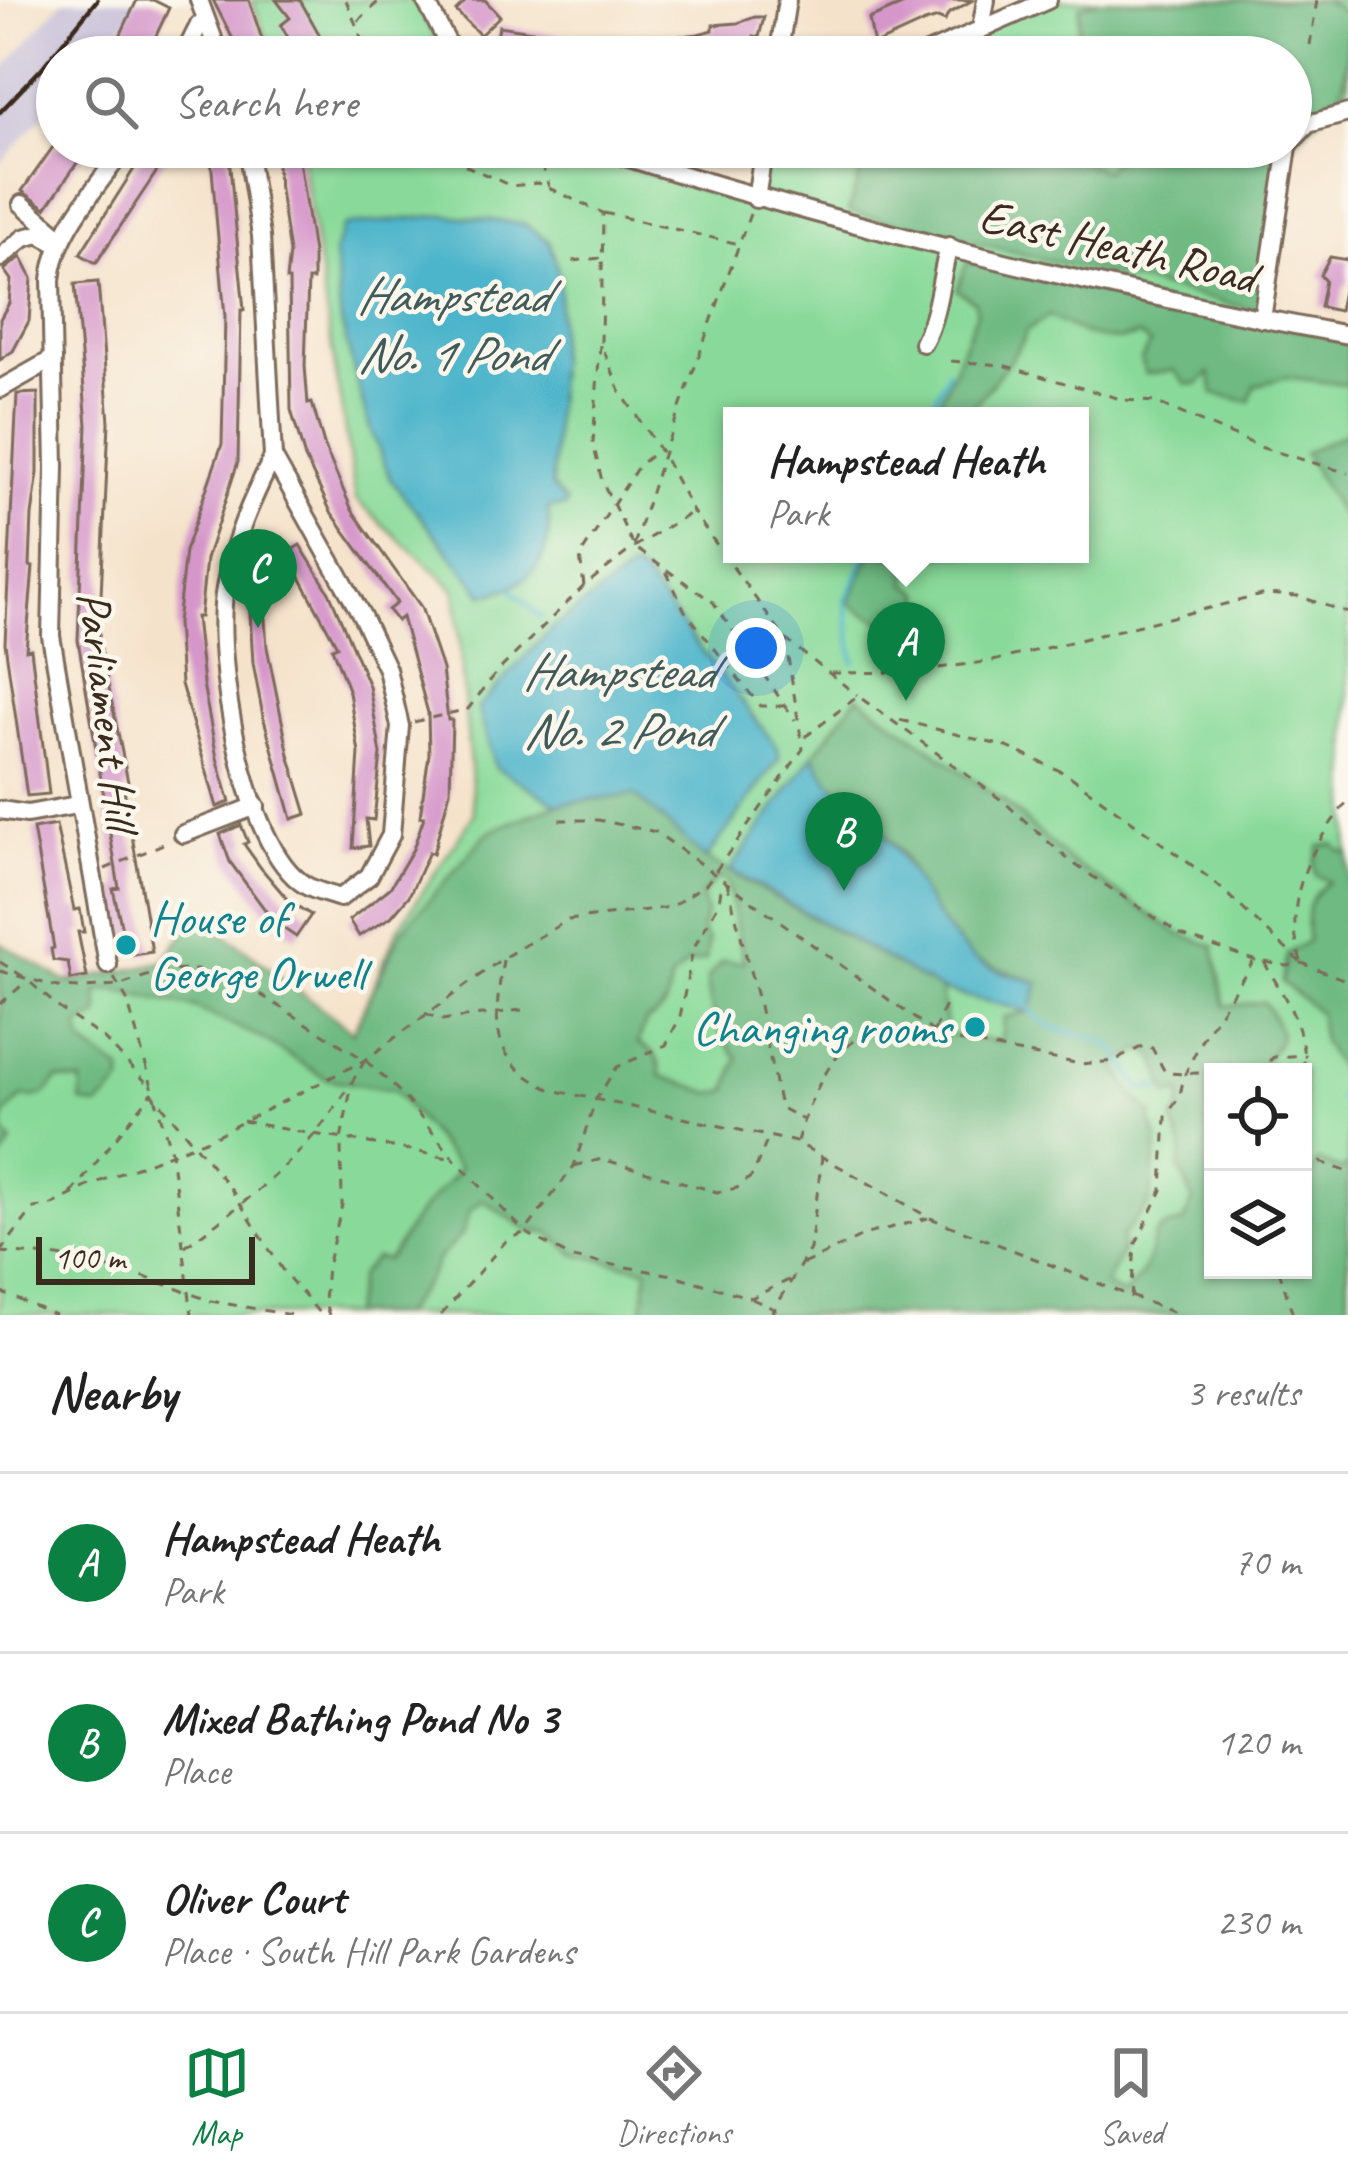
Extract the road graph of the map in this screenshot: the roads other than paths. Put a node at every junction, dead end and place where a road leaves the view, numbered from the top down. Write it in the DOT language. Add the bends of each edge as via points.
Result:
graph roads {
  1 [pos="199,0"];
  2 [pos="425,0"];
  3 [pos="787,0"];
  4 [pos="986,0"];
  5 [pos="1048,0"];
  6 [pos="205,22"];
  7 [pos="981,29"];
  8 [pos="194,36"];
  9 [pos="211,36"];
  10 [pos="444,36"];
  11 [pos="781,36"];
  12 [pos="965,36"];
  13 [pos="1348,113"];
  14 [pos="1312,123"];
  15 [pos="111,168"];
  16 [pos="251,168"];
  17 [pos="659,168"];
  18 [pos="761,168"];
  19 [pos="1285,168"];
  20 [pos="756,199"];
  21 [pos="22,204"];
  22 [pos="61,242"];
  23 [pos="949,246"];
  24 [pos="0,258"];
  25 [pos="1262,319"];
  26 [pos="1348,335"];
  27 [pos="923,343"];
  28 [pos="52,359"];
  29 [pos="0,388"];
  30 [pos="272,457"];
  31 [pos="77,805"];
  32 [pos="256,806"];
  33 [pos="0,810"];
  34 [pos="182,834"];
  35 [pos="108,965"];
  1 -- 6 [label="street"];
  2 -- 10 [label="street"];
  3 -- 11 [label="street"];
  4 -- 7 [label="street"];
  5 -- 7 [label="street"];
  6 -- 8 [label="street"];
  6 -- 9 [label="street"];
  7 -- 12 [label="street"];
  13 -- 14 [label="street"];
  15 -- 22 [label="street, Parliament Hill"];
  16 -- 30 [label="street"];
  17 -- 20 [label="street, East Heath Road"];
  18 -- 20 [label="street"];
  19 -- 25 [label="street"];
  20 -- 23 [label="street, East Heath Road"];
  21 -- 22 [label="street"];
  22 -- 24 [label="street" via="24,238"];
  22 -- 28 [label="street, Parliament Hill" via="52,268"];
  23 -- 25 [label="street, East Heath Road"];
  23 -- 27 [label="street"];
  25 -- 26 [label="street, East Heath Road"];
  28 -- 29 [label="street"];
  28 -- 31 [label="street, Parliament Hill" via="51,636"];
  30 -- 32 [label="street" via="243,518 221,647 230,717"];
  30 -- 32 [label="street" via="362,616 387,669 400,726 391,835 369,876 340,898 303,885"];
  31 -- 33 [label="street"];
  31 -- 35 [label="street, Parliament Hill"];
  32 -- 34 [label="street, Parliament Hill"];
}
